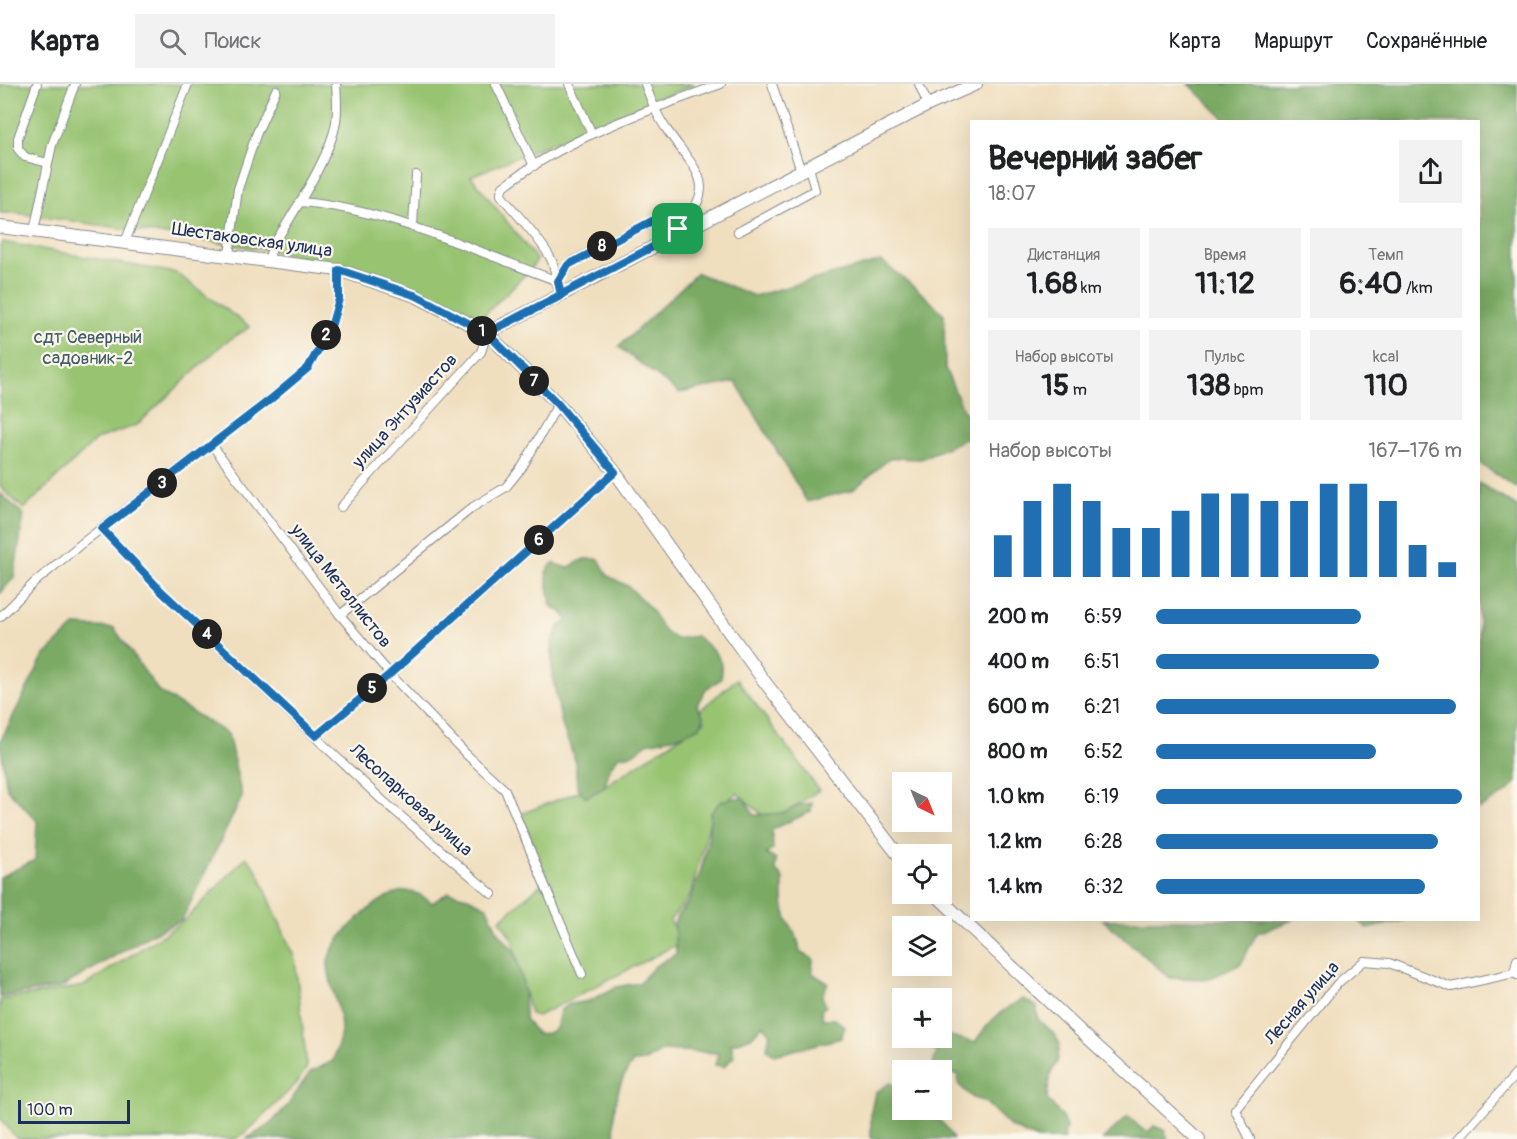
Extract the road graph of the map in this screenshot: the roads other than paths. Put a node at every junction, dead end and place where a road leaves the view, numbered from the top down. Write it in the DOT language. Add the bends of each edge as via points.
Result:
graph roads {
  1 [pos="38,84"];
  2 [pos="75,84"];
  3 [pos="188,84"];
  4 [pos="336,84"];
  5 [pos="496,84"];
  6 [pos="569,84"];
  7 [pos="645,84"];
  8 [pos="721,84"];
  9 [pos="772,84"];
  10 [pos="919,84"];
  11 [pos="975,84"];
  12 [pos="276,90"];
  13 [pos="928,105"];
  14 [pos="655,108"];
  15 [pos="592,134"];
  16 [pos="48,163"];
  17 [pos="534,166"];
  18 [pos="805,169"];
  19 [pos="416,175"];
  20 [pos="299,202"];
  21 [pos="413,226"];
  22 [pos="0,227"];
  23 [pos="678,229"];
  24 [pos="34,231"];
  25 [pos="738,232"];
  26 [pos="666,240"];
  27 [pos="125,242"];
  28 [pos="229,255"];
  29 [pos="270,261"];
  30 [pos="339,270"];
  31 [pos="558,281"];
  32 [pos="561,296"];
  33 [pos="487,333"];
  34 [pos="558,404"];
  35 [pos="212,445"];
  36 [pos="615,472"];
  37 [pos="340,507"];
  38 [pos="102,529"];
  39 [pos="340,615"];
  40 [pos="0,617"];
  41 [pos="390,674"];
  42 [pos="316,736"];
  43 [pos="892,847"];
  44 [pos="492,894"];
  45 [pos="946,904"];
  46 [pos="1517,960"];
  47 [pos="582,974"];
  48 [pos="1516,974"];
  49 [pos="1517,1073"];
  50 [pos="1199,1139"];
  51 [pos="1250,1139"];
  52 [pos="1458,1139"];
  1 -- 16 [label="street" via="18,138 18,149 25,157"];
  2 -- 16 [label="street"];
  3 -- 27 [label="street"];
  4 -- 20 [label="street" via="336,123 331,140"];
  5 -- 17 [label="street"];
  6 -- 15 [label="street"];
  7 -- 14 [label="street"];
  8 -- 14 [label="street"];
  9 -- 18 [label="street"];
  10 -- 13 [label="street"];
  11 -- 13 [label="main road"];
  12 -- 28 [label="street" via="238,189"];
  13 -- 18 [label="main road"];
  14 -- 15 [label="street"];
  14 -- 23 [label="street" via="692,162 701,184 698,204"];
  15 -- 17 [label="street"];
  16 -- 24 [label="street"];
  17 -- 31 [label="street" via="503,186 501,192 550,257"];
  18 -- 25 [label="street" via="815,190"];
  18 -- 26 [label="main road"];
  19 -- 21 [label="street"];
  20 -- 21 [label="street"];
  20 -- 29 [label="street" via="274,244"];
  21 -- 31 [label="street"];
  22 -- 24 [label="main road, Шестаковская улица"];
  23 -- 26 [label="street"];
  23 -- 31 [label="street" via="669,220 652,221 573,261"];
  24 -- 27 [label="main road, Шестаковская улица"];
  26 -- 32 [label="main road"];
  27 -- 28 [label="main road, Шестаковская улица"];
  28 -- 29 [label="main road, Шестаковская улица"];
  29 -- 30 [label="main road, Шестаковская улица"];
  30 -- 33 [label="main road, Шестаковская улица" via="417,296"];
  30 -- 35 [label="street" via="339,299 331,327 308,368"];
  31 -- 32 [label="street"];
  32 -- 33 [label="main road"];
  33 -- 34 [label="main road, Шестаковская улица"];
  33 -- 37 [label="street, улица Энтузиастов" via="481,352"];
  34 -- 36 [label="main road, Шестаковская улица"];
  34 -- 39 [label="street" via="523,466 506,487 473,507"];
  35 -- 38 [label="street"];
  35 -- 39 [label="street, улица Металлистов"];
  36 -- 41 [label="street"];
  36 -- 43 [label="main road, Шестаковская улица" via="764,681"];
  38 -- 40 [label="street" via="35,582"];
  38 -- 42 [label="street, Лесопарковая улица" via="161,591"];
  39 -- 41 [label="street, улица Металлистов"];
  41 -- 42 [label="street"];
  41 -- 47 [label="street, улица Металлистов" via="505,789"];
  42 -- 44 [label="street, Лесопарковая улица" via="381,800"];
  45 -- 50 [label="main road"];
  46 -- 48 [label="street"];
  48 -- 51 [label="street, Лесная улица" via="1451,987 1389,963 1364,961 1338,983 1235,1109"];
  49 -- 52 [label="street"];
}
